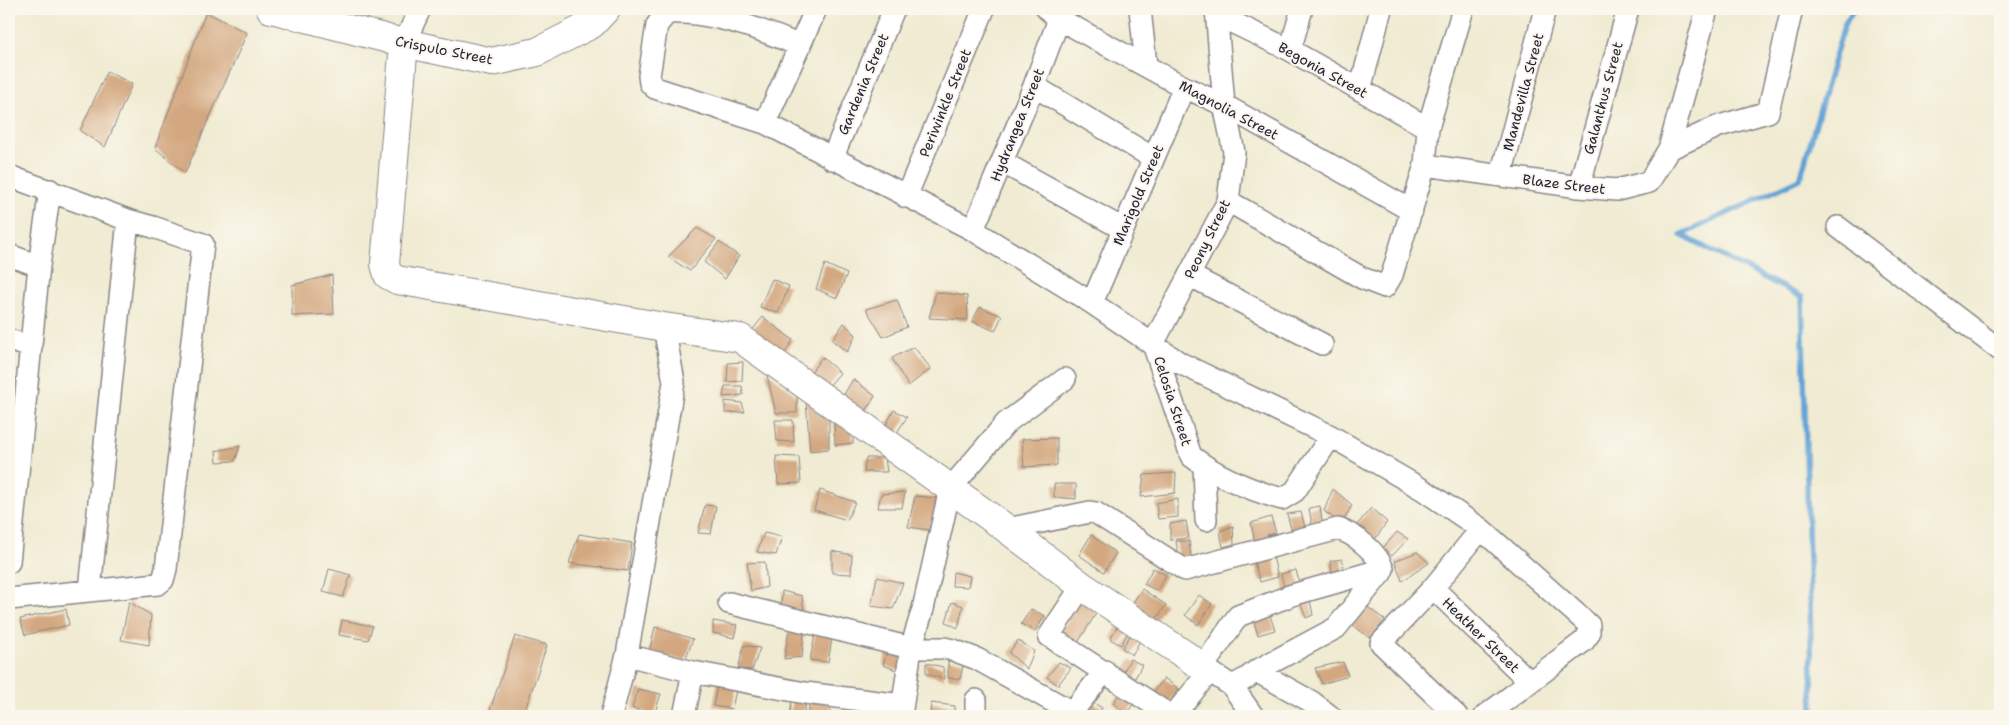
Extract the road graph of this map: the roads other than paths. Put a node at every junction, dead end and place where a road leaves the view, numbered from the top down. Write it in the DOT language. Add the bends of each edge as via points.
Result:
graph roads {
  1 [pos="271,9"];
  2 [pos="420,9"];
  3 [pos="606,9"];
  4 [pos="816,9"];
  5 [pos="894,9"];
  6 [pos="984,9"];
  7 [pos="1140,9"];
  8 [pos="1302,9"];
  9 [pos="1382,9"];
  10 [pos="1463,9"];
  11 [pos="1545,9"];
  12 [pos="1628,9"];
  13 [pos="1707,9"];
  14 [pos="1792,9"];
  15 [pos="1055,12"];
  16 [pos="1216,12"];
  17 [pos="404,43"];
  18 [pos="800,46"];
  19 [pos="1290,50"];
  20 [pos="1146,65"];
  21 [pos="1034,86"];
  22 [pos="1184,87"];
  23 [pos="1360,90"];
  24 [pos="1224,105"];
  25 [pos="766,123"];
  26 [pos="1428,128"];
  27 [pos="1669,149"];
  28 [pos="832,158"];
  29 [pos="1153,158"];
  30 [pos="1002,162"];
  31 [pos="1425,165"];
  32 [pos="1501,175"];
  33 [pos="9,176"];
  34 [pos="1579,187"];
  35 [pos="50,190"];
  36 [pos="906,197"];
  37 [pos="1228,201"];
  38 [pos="1412,211"];
  39 [pos="128,220"];
  40 [pos="1838,227"];
  41 [pos="1123,229"];
  42 [pos="973,230"];
  43 [pos="9,255"];
  44 [pos="39,266"];
  45 [pos="1189,275"];
  46 [pos="1092,303"];
  47 [pos="664,327"];
  48 [pos="9,340"];
  49 [pos="1154,344"];
  50 [pos="1322,344"];
  51 [pos="31,347"];
  52 [pos="2000,350"];
  53 [pos="1065,378"];
  54 [pos="1332,436"];
  55 [pos="15,450"];
  56 [pos="1204,466"];
  57 [pos="950,489"];
  58 [pos="1206,520"];
  59 [pos="11,523"];
  60 [pos="1007,529"];
  61 [pos="1481,529"];
  62 [pos="9,562"];
  63 [pos="1383,568"];
  64 [pos="1082,586"];
  65 [pos="1433,588"];
  66 [pos="90,590"];
  67 [pos="9,599"];
  68 [pos="729,603"];
  69 [pos="911,648"];
  70 [pos="627,655"];
  71 [pos="1206,669"];
  72 [pos="1105,671"];
  73 [pos="1256,671"];
  74 [pos="693,672"];
  75 [pos="1530,682"];
  76 [pos="1232,686"];
  77 [pos="902,711"];
  78 [pos="612,716"];
  79 [pos="684,716"];
  80 [pos="1172,716"];
  81 [pos="1253,716"];
  82 [pos="1330,716"];
  83 [pos="1457,716"];
  84 [pos="1485,716"];
  1 -- 17 [label="street, Crispulo Street"];
  2 -- 17 [label="street"];
  3 -- 17 [label="street, Crispulo Street" via="592,24 537,52 492,62"];
  4 -- 18 [label="street"];
  5 -- 28 [label="street, Gardenia Street"];
  6 -- 36 [label="street, Periwinkle Street"];
  7 -- 20 [label="street"];
  8 -- 19 [label="street"];
  9 -- 23 [label="street"];
  10 -- 26 [label="street"];
  11 -- 32 [label="street, Mandevilla Street"];
  12 -- 34 [label="street, Galanthus Street"];
  13 -- 27 [label="street, Blaze Street"];
  14 -- 27 [label="street" via="1768,112 1719,126"];
  15 -- 20 [label="street, Magnolia Street"];
  15 -- 21 [label="street, Hydrangea Street"];
  16 -- 19 [label="street, Begonia Street"];
  16 -- 24 [label="street, Peony Street"];
  17 -- 47 [label="street" via="385,264 388,275 397,280"];
  18 -- 25 [label="street"];
  18 -- 25 [label="street" via="762,30 687,12 667,13 657,26 649,76 655,88"];
  19 -- 23 [label="street, Begonia Street"];
  20 -- 22 [label="street, Magnolia Street"];
  21 -- 29 [label="street"];
  21 -- 30 [label="street, Hydrangea Street"];
  22 -- 24 [label="street, Magnolia Street"];
  22 -- 29 [label="street, Marigold Street"];
  23 -- 26 [label="street, Begonia Street"];
  24 -- 37 [label="street, Peony Street" via="1234,152"];
  24 -- 38 [label="street, Magnolia Street"];
  25 -- 28 [label="street"];
  26 -- 31 [label="street"];
  27 -- 34 [label="street, Blaze Street" via="1649,182 1617,190"];
  28 -- 36 [label="street"];
  29 -- 41 [label="street, Marigold Street"];
  30 -- 41 [label="street"];
  30 -- 42 [label="street, Hydrangea Street"];
  31 -- 32 [label="street, Blaze Street"];
  31 -- 38 [label="street"];
  32 -- 34 [label="street, Blaze Street"];
  33 -- 35 [label="street"];
  35 -- 39 [label="street"];
  35 -- 44 [label="street"];
  36 -- 42 [label="street"];
  37 -- 38 [label="street" via="1362,278 1386,286"];
  37 -- 45 [label="street, Peony Street"];
  39 -- 66 [label="street"];
  39 -- 66 [label="street" via="202,244 165,577 158,584"];
  40 -- 52 [label="street"];
  41 -- 46 [label="street, Marigold Street"];
  42 -- 46 [label="street"];
  43 -- 44 [label="street"];
  44 -- 51 [label="street"];
  45 -- 49 [label="street, Peony Street"];
  45 -- 50 [label="street"];
  46 -- 49 [label="street"];
  47 -- 57 [label="street" via="740,338"];
  47 -- 70 [label="street" via="674,382"];
  48 -- 51 [label="street"];
  49 -- 54 [label="street" via="1180,363"];
  49 -- 56 [label="street, Celosia Street" via="1191,456"];
  51 -- 55 [label="street"];
  53 -- 57 [label="street" via="1006,423"];
  54 -- 56 [label="street, Celosia Street" via="1295,490 1282,499 1261,493"];
  54 -- 61 [label="street" via="1425,491"];
  55 -- 59 [label="street"];
  56 -- 58 [label="street"];
  57 -- 60 [label="street"];
  57 -- 69 [label="street"];
  59 -- 62 [label="street"];
  60 -- 63 [label="street" via="1096,513 1185,570 1338,529 1348,532 1379,558"];
  60 -- 64 [label="street"];
  61 -- 65 [label="street"];
  61 -- 75 [label="street" via="1589,625 1589,634 1584,641"];
  63 -- 71 [label="street" via="1292,595 1238,616"];
  63 -- 73 [label="street" via="1336,628"];
  64 -- 71 [label="street"];
  64 -- 72 [label="street" via="1049,636"];
  65 -- 75 [label="street, Heather Street"];
  65 -- 83 [label="street" via="1381,644"];
  66 -- 67 [label="street"];
  68 -- 69 [label="street"];
  69 -- 72 [label="street" via="944,648 977,659 1072,712"];
  69 -- 77 [label="street"];
  70 -- 74 [label="street"];
  70 -- 78 [label="street"];
  71 -- 76 [label="street"];
  71 -- 80 [label="street"];
  72 -- 80 [label="street"];
  73 -- 76 [label="street"];
  73 -- 82 [label="street" via="1312,702"];
  74 -- 77 [label="street"];
  74 -- 79 [label="street"];
  75 -- 84 [label="street"];
  76 -- 81 [label="street"];
}
